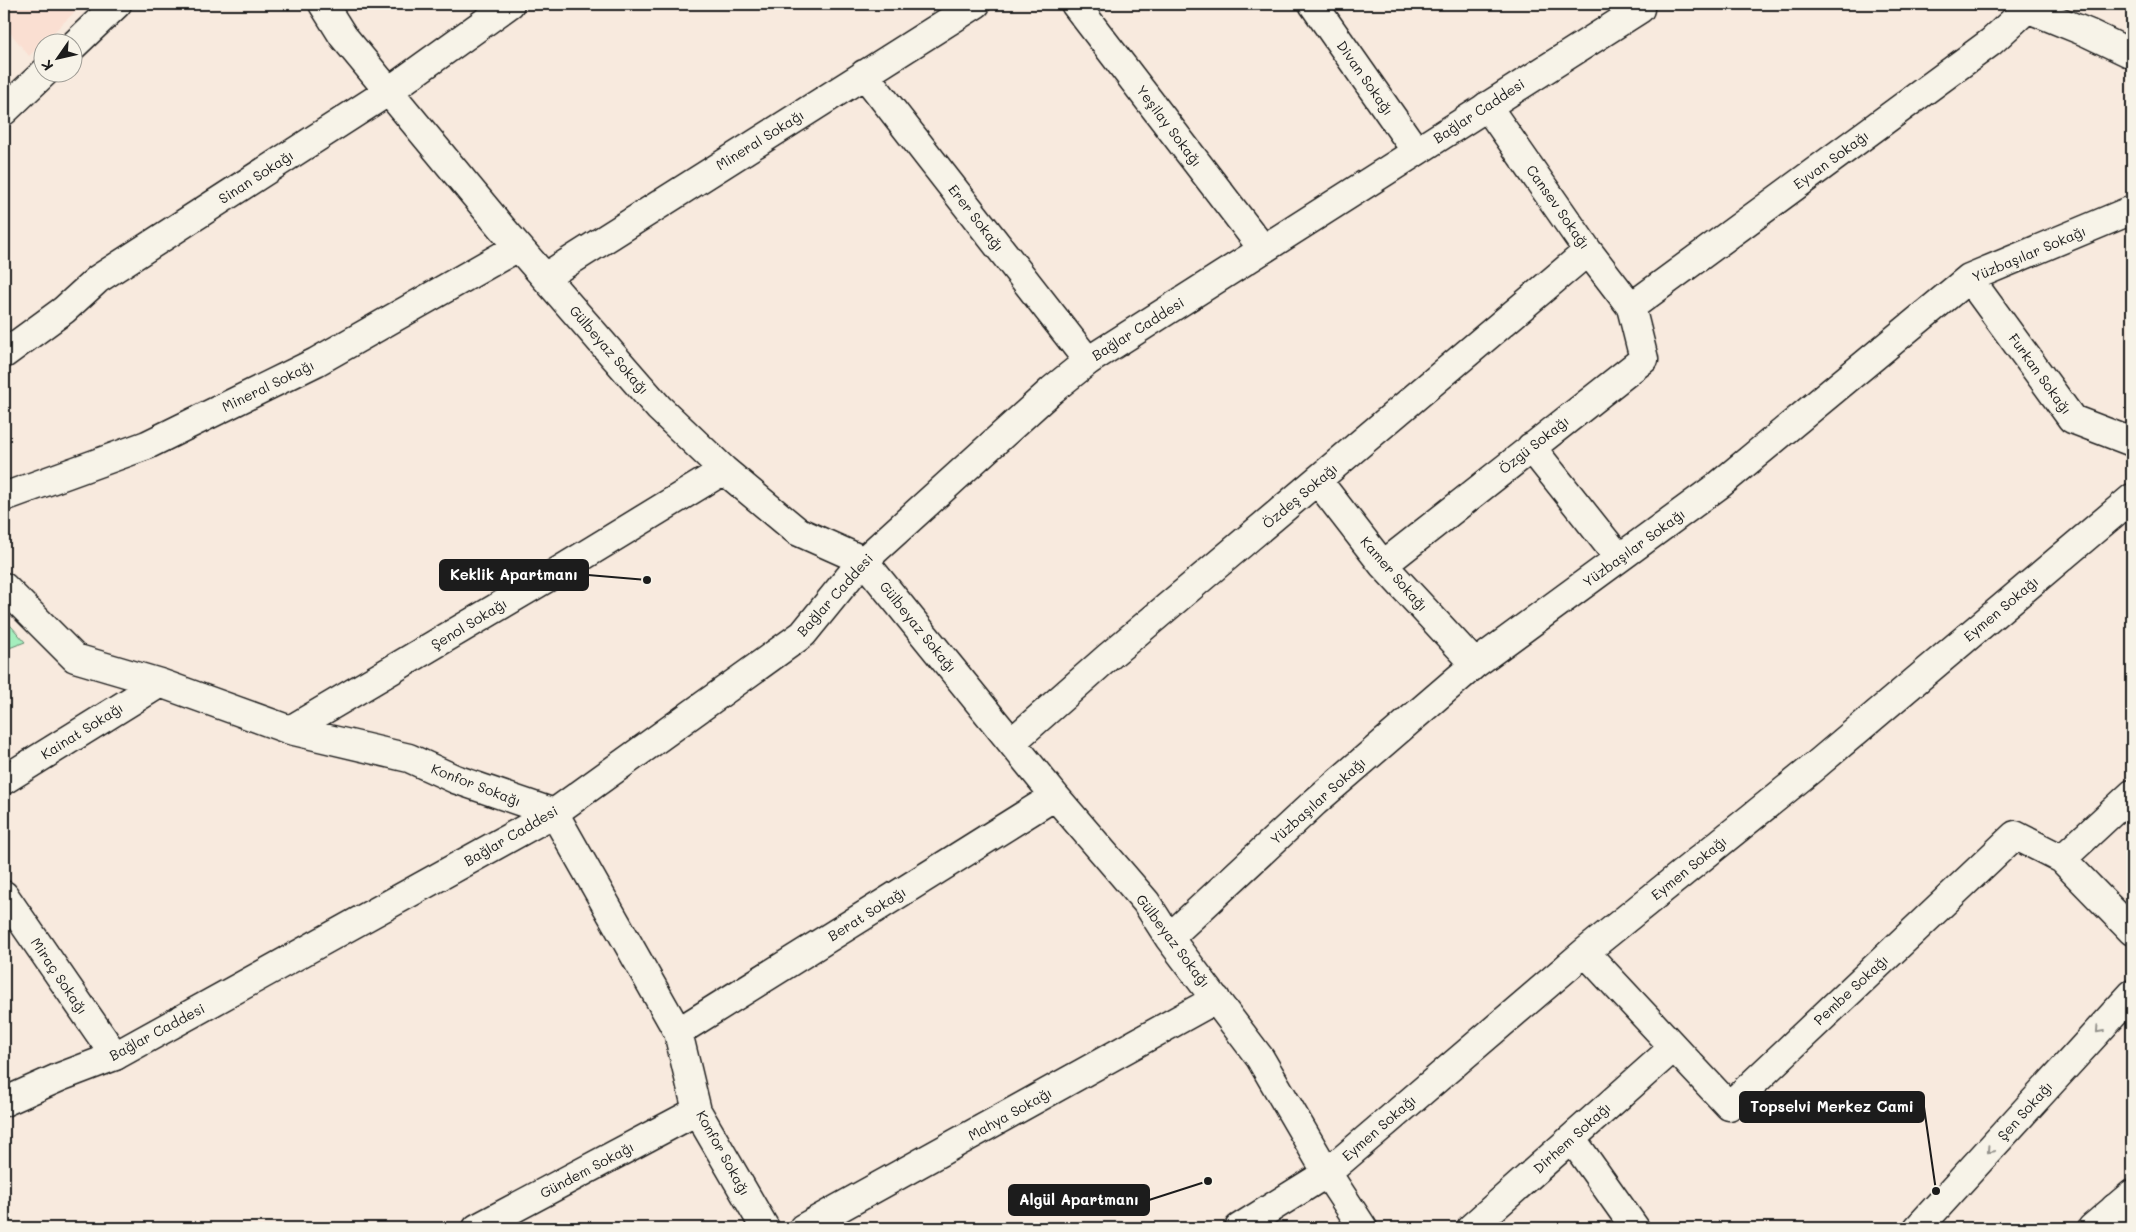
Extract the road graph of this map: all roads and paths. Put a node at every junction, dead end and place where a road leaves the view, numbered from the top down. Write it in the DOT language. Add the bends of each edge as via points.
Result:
graph roads {
  1 [pos="117,4"];
  2 [pos="324,4"];
  3 [pos="510,4"];
  4 [pos="976,4"];
  5 [pos="1076,4"];
  6 [pos="1313,4"];
  7 [pos="1641,5"];
  8 [pos="2025,5"];
  9 [pos="82,37"];
  10 [pos="2132,54"];
  11 [pos="864,74"];
  12 [pos="35,82"];
  13 [pos="390,91"];
  14 [pos="1486,106"];
  15 [pos="4,111"];
  16 [pos="1416,151"];
  17 [pos="2132,210"];
  18 [pos="518,247"];
  19 [pos="1263,249"];
  20 [pos="1588,251"];
  21 [pos="544,277"];
  22 [pos="1969,278"];
  23 [pos="1631,307"];
  24 [pos="4,354"];
  25 [pos="1088,361"];
  26 [pos="2132,442"];
  27 [pos="1531,447"];
  28 [pos="724,470"];
  29 [pos="1318,481"];
  30 [pos="4,497"];
  31 [pos="2132,498"];
  32 [pos="1619,558"];
  33 [pos="864,561"];
  34 [pos="1383,565"];
  35 [pos="4,587"];
  36 [pos="1474,664"];
  37 [pos="160,683"];
  38 [pos="290,730"];
  39 [pos="1012,742"];
  40 [pos="4,780"];
  41 [pos="2132,794"];
  42 [pos="1055,796"];
  43 [pos="554,813"];
  44 [pos="2062,859"];
  45 [pos="4,895"];
  46 [pos="2132,931"];
  47 [pos="1169,938"];
  48 [pos="1585,952"];
  49 [pos="2132,994"];
  50 [pos="1216,999"];
  51 [pos="678,1032"];
  52 [pos="1673,1048"];
  53 [pos="114,1056"];
  54 [pos="4,1102"];
  55 [pos="697,1111"];
  56 [pos="1572,1139"];
  57 [pos="1327,1173"];
  58 [pos="2125,1210"];
  59 [pos="477,1228"];
  60 [pos="766,1228"];
  61 [pos="803,1228"];
  62 [pos="1239,1228"];
  63 [pos="1363,1228"];
  64 [pos="1471,1228"];
  65 [pos="1635,1228"];
  66 [pos="1918,1228"];
  67 [pos="2092,1228"];
  1 -- 9 [label="street"];
  2 -- 13 [label="street, Gülbeyaz Sokağı" via="343,36"];
  3 -- 13 [label="street, Sinan Sokağı"];
  4 -- 11 [label="street, Mineral Sokağı"];
  5 -- 19 [label="street, Yeşilay Sokağı"];
  6 -- 16 [label="street, Divan Sokağı"];
  7 -- 14 [label="street, Bağlar Caddesi"];
  8 -- 10 [label="street"];
  8 -- 23 [label="street, Eyvan Sokağı" via="1991,42"];
  11 -- 21 [label="street, Mineral Sokağı"];
  11 -- 25 [label="street, Erer Sokağı"];
  12 -- 15 [label="street"];
  13 -- 18 [label="street, Gülbeyaz Sokağı"];
  13 -- 24 [label="street, Sinan Sokağı" via="98,279 64,310"];
  14 -- 16 [label="street, Bağlar Caddesi"];
  14 -- 20 [label="street, Cansev Sokağı"];
  16 -- 19 [label="street, Bağlar Caddesi"];
  17 -- 22 [label="street, Yüzbaşılar Sokağı"];
  18 -- 21 [label="street, Gülbeyaz Sokağı"];
  18 -- 30 [label="street, Mineral Sokağı" via="316,362 147,445"];
  19 -- 25 [label="street, Bağlar Caddesi"];
  20 -- 23 [label="street, Cansev Sokağı"];
  20 -- 29 [label="street, Özdeş Sokağı"];
  21 -- 28 [label="street, Gülbeyaz Sokağı" via="659,408"];
  22 -- 26 [label="street, Furkan Sokağı" via="2072,419"];
  22 -- 32 [label="street, Yüzbaşılar Sokağı" via="1719,485"];
  23 -- 27 [label="street, Özgü Sokağı" via="1644,358"];
  25 -- 33 [label="street, Bağlar Caddesi"];
  27 -- 32 [label="street"];
  27 -- 34 [label="street, Özgü Sokağı"];
  28 -- 33 [label="street, Gülbeyaz Sokağı" via="796,531"];
  28 -- 38 [label="street, Şenol Sokağı"];
  29 -- 34 [label="street, Kamer Sokağı"];
  29 -- 39 [label="street, Özdeş Sokağı"];
  31 -- 48 [label="street, Eymen Sokağı" via="1809,771"];
  32 -- 36 [label="street, Yüzbaşılar Sokağı"];
  33 -- 39 [label="street, Gülbeyaz Sokağı"];
  33 -- 43 [label="street, Bağlar Caddesi" via="803,634"];
  34 -- 36 [label="street, Kamer Sokağı"];
  35 -- 37 [label="street, Konfor Sokağı" via="75,658"];
  36 -- 47 [label="street, Yüzbaşılar Sokağı" via="1315,802"];
  37 -- 38 [label="street, Konfor Sokağı"];
  37 -- 40 [label="street, Kainat Sokağı"];
  38 -- 43 [label="street, Konfor Sokağı" via="409,758 454,778"];
  39 -- 42 [label="street, Gülbeyaz Sokağı"];
  41 -- 44 [label="street"];
  42 -- 47 [label="street, Gülbeyaz Sokağı" via="1146,902"];
  42 -- 51 [label="street, Berat Sokağı"];
  43 -- 51 [label="street, Konfor Sokağı"];
  43 -- 53 [label="street, Bağlar Caddesi"];
  44 -- 46 [label="street, Pembe Sokağı"];
  44 -- 52 [label="street, Pembe Sokağı" via="2015,835 1728,1106"];
  45 -- 53 [label="street, Miraç Sokağı"];
  47 -- 50 [label="street, Gülbeyaz Sokağı"];
  48 -- 52 [label="street, Pembe Sokağı"];
  48 -- 57 [label="street, Eymen Sokağı"];
  49 -- 66 [label="street, Şen Sokağı, one-way"];
  50 -- 57 [label="street, Gülbeyaz Sokağı" via="1260,1058"];
  50 -- 61 [label="street, Mahya Sokağı"];
  51 -- 55 [label="street, Konfor Sokağı"];
  52 -- 56 [label="street, Dirhem Sokağı"];
  53 -- 54 [label="street, Bağlar Caddesi"];
  55 -- 59 [label="street, Gündem Sokağı"];
  55 -- 60 [label="street, Konfor Sokağı"];
  56 -- 64 [label="street, Dirhem Sokağı"];
  56 -- 65 [label="street"];
  57 -- 62 [label="street, Eymen Sokağı"];
  57 -- 63 [label="street, Gülbeyaz Sokağı"];
  58 -- 67 [label="street"];
}
